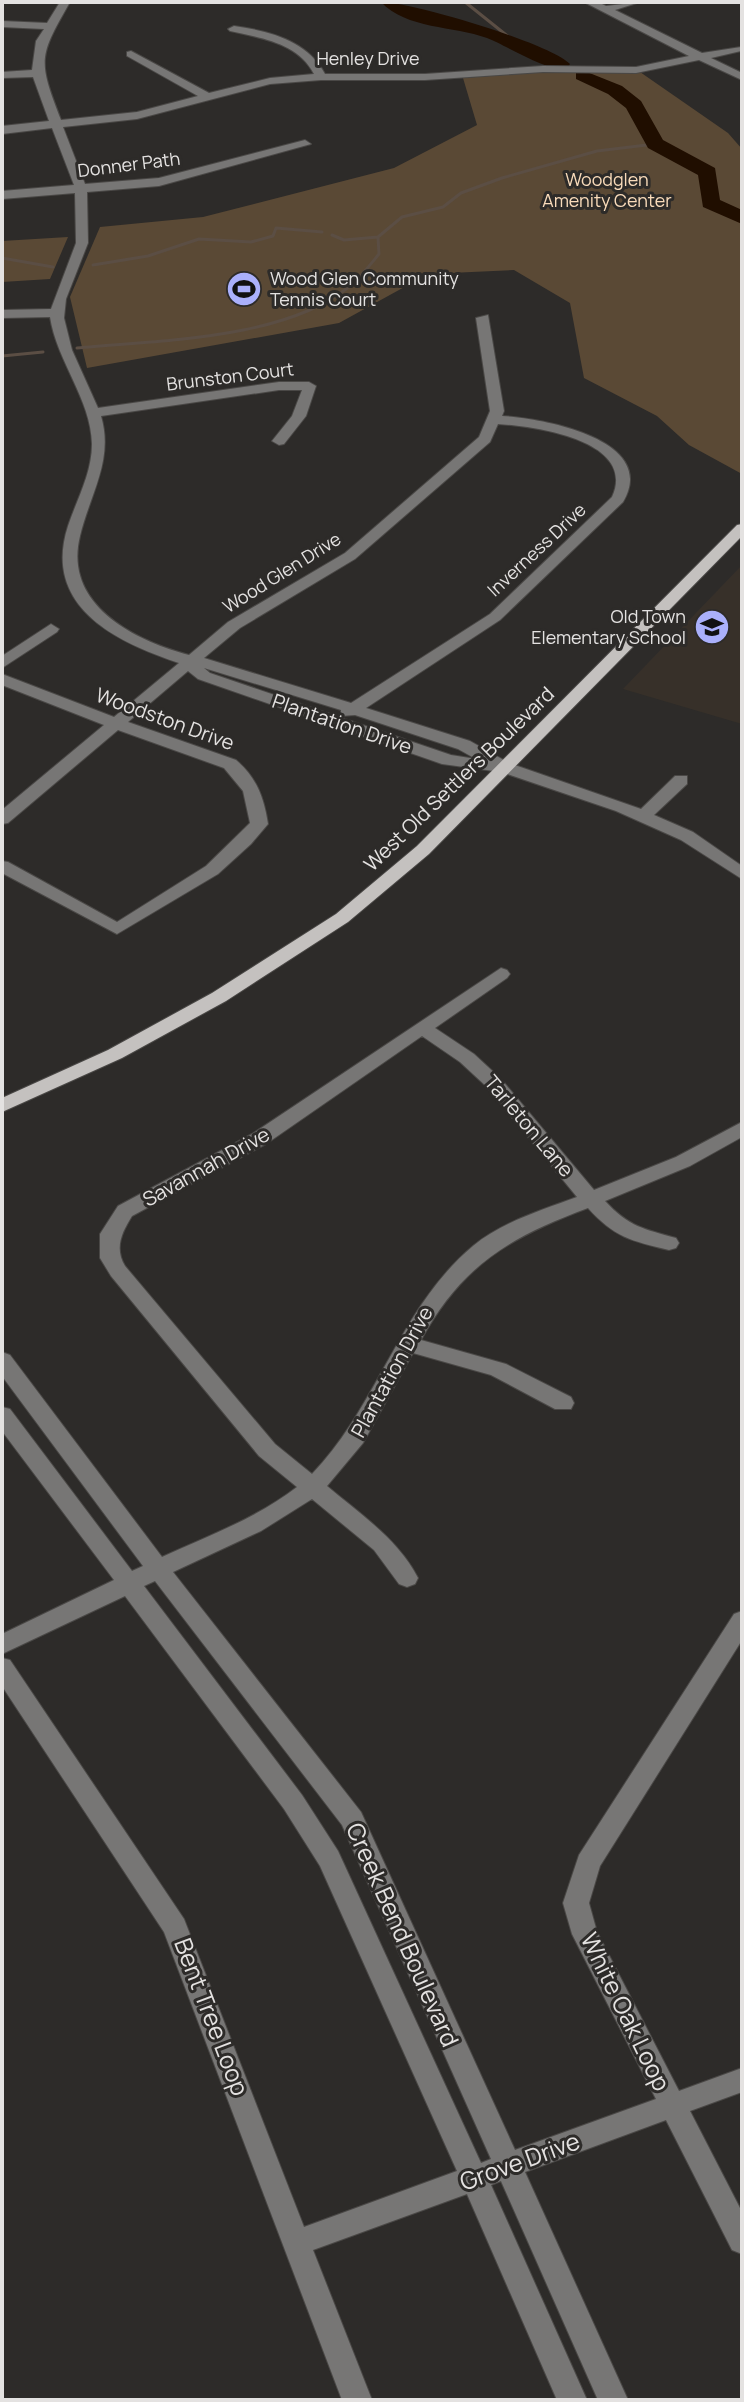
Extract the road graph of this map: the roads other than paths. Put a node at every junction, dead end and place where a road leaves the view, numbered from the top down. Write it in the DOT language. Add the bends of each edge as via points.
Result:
graph roads {
  1 [pos="65,2"];
  2 [pos="589,2"];
  3 [pos="635,2"];
  4 [pos="604,10"];
  5 [pos="2,24"];
  6 [pos="49,26"];
  7 [pos="234,29"];
  8 [pos="737,49"];
  9 [pos="131,54"];
  10 [pos="703,58"];
  11 [pos="37,73"];
  12 [pos="2,75"];
  13 [pos="321,77"];
  14 [pos="742,77"];
  15 [pos="206,96"];
  16 [pos="56,125"];
  17 [pos="2,130"];
  18 [pos="305,144"];
  19 [pos="81,189"];
  20 [pos="2,195"];
  21 [pos="57,313"];
  22 [pos="2,314"];
  23 [pos="483,318"];
  24 [pos="93,413"];
  25 [pos="495,420"];
  26 [pos="279,441"];
  27 [pos="742,528"];
  28 [pos="51,629"];
  29 [pos="187,662"];
  30 [pos="2,663"];
  31 [pos="2,679"];
  32 [pos="352,708"];
  33 [pos="338,722"];
  34 [pos="116,723"];
  35 [pos="503,767"];
  36 [pos="681,780"];
  37 [pos="643,816"];
  38 [pos="2,819"];
  39 [pos="2,866"];
  40 [pos="742,874"];
  41 [pos="501,974"];
  42 [pos="424,1029"];
  43 [pos="2,1106"];
  44 [pos="742,1128"];
  45 [pos="591,1199"];
  46 [pos="669,1243"];
  47 [pos="407,1344"];
  48 [pos="2,1360"];
  49 [pos="563,1403"];
  50 [pos="2,1415"];
  51 [pos="310,1488"];
  52 [pos="157,1569"];
  53 [pos="407,1578"];
  54 [pos="132,1582"];
  55 [pos="742,1620"];
  56 [pos="2,1645"];
  57 [pos="2,1667"];
  58 [pos="742,2080"];
  59 [pos="672,2106"];
  60 [pos="505,2167"];
  61 [pos="476,2178"];
  62 [pos="742,2241"];
  63 [pos="297,2243"];
  64 [pos="357,2400"];
  65 [pos="572,2400"];
  66 [pos="613,2400"];
  1 -- 6 [label="street"];
  2 -- 4 [label="street"];
  3 -- 4 [label="street"];
  4 -- 10 [label="street"];
  5 -- 6 [label="street"];
  6 -- 11 [label="street"];
  7 -- 13 [label="street" via="295,48 317,65"];
  8 -- 10 [label="street, Henley Drive"];
  9 -- 15 [label="street"];
  10 -- 13 [label="street, Henley Drive" via="636,70"];
  10 -- 14 [label="street"];
  11 -- 12 [label="street"];
  11 -- 16 [label="street"];
  13 -- 15 [label="street, Henley Drive" via="261,82"];
  15 -- 16 [label="street, Henley Drive" via="137,115"];
  16 -- 17 [label="street, Henley Drive"];
  16 -- 19 [label="street"];
  18 -- 19 [label="street, Donner Path" via="186,177"];
  19 -- 20 [label="street, Donner Path"];
  19 -- 21 [label="street" via="83,243"];
  21 -- 22 [label="street"];
  21 -- 24 [label="street, Plantation Drive" via="68,362"];
  23 -- 25 [label="street"];
  24 -- 26 [label="street, Brunston Court" via="309,386 297,422"];
  24 -- 29 [label="street, Plantation Drive" via="99,451 71,541 71,578 84,601 114,628"];
  25 -- 29 [label="street, Wood Glen Drive" via="475,450 350,556 234,625"];
  25 -- 32 [label="street, Inverness Drive" via="561,429 597,444 622,471 618,499 495,617"];
  27 -- 35 [label="main road, West Old Settlers Boulevard"];
  28 -- 30 [label="street"];
  29 -- 32 [label="street, Plantation Drive" via="217,665"];
  29 -- 33 [label="street, Plantation Drive" via="204,676"];
  29 -- 34 [label="street, Wood Glen Drive"];
  31 -- 34 [label="street, Woodston Drive"];
  32 -- 33 [label="street, Inverness Drive"];
  32 -- 35 [label="street, Plantation Drive" via="464,745"];
  33 -- 35 [label="street, Plantation Drive" via="448,760"];
  34 -- 38 [label="street, Wood Glen Drive"];
  34 -- 39 [label="street, Woodston Drive" via="203,752 240,771 255,794 259,824 243,845 117,929"];
  35 -- 37 [label="street, Plantation Drive"];
  35 -- 43 [label="main road, West Old Settlers Boulevard" via="423,850 294,951 115,1054"];
  36 -- 37 [label="street"];
  37 -- 40 [label="street, Plantation Drive" via="687,836"];
  41 -- 42 [label="street, Savannah Drive"];
  42 -- 45 [label="street, Tarleton Lane" via="494,1083"];
  42 -- 51 [label="street, Savannah Drive" via="259,1139 125,1211 110,1234 110,1258 118,1271 267,1450"];
  44 -- 45 [label="street, Plantation Drive" via="690,1159"];
  45 -- 46 [label="street, Tarleton Lane" via="618,1227"];
  45 -- 47 [label="street, Plantation Drive" via="530,1223 482,1250 434,1297"];
  47 -- 49 [label="street" via="498,1369"];
  47 -- 51 [label="street, Plantation Drive" via="359,1436"];
  48 -- 52 [label="street, Creek Bend Boulevard"];
  50 -- 54 [label="street, Creek Bend Boulevard"];
  51 -- 52 [label="street, Plantation Drive" via="259,1521"];
  51 -- 53 [label="street, Savannah Drive" via="382,1544"];
  52 -- 54 [label="street, Plantation Drive"];
  52 -- 60 [label="street, Creek Bend Boulevard" via="352,1819"];
  54 -- 56 [label="street, Plantation Drive"];
  54 -- 61 [label="street, Creek Bend Boulevard" via="329,1859"];
  55 -- 59 [label="street, White Oak Loop" via="588,1863 576,1903 585,1934"];
  57 -- 63 [label="street, Bent Tree Loop" via="175,1927"];
  58 -- 59 [label="street, Grove Drive"];
  59 -- 60 [label="street, Grove Drive"];
  59 -- 62 [label="street, White Oak Loop"];
  60 -- 61 [label="street, Grove Drive"];
  60 -- 66 [label="street, Creek Bend Boulevard"];
  61 -- 63 [label="street, Grove Drive"];
  61 -- 65 [label="street, Creek Bend Boulevard"];
  63 -- 64 [label="street, Bent Tree Loop"];
}
